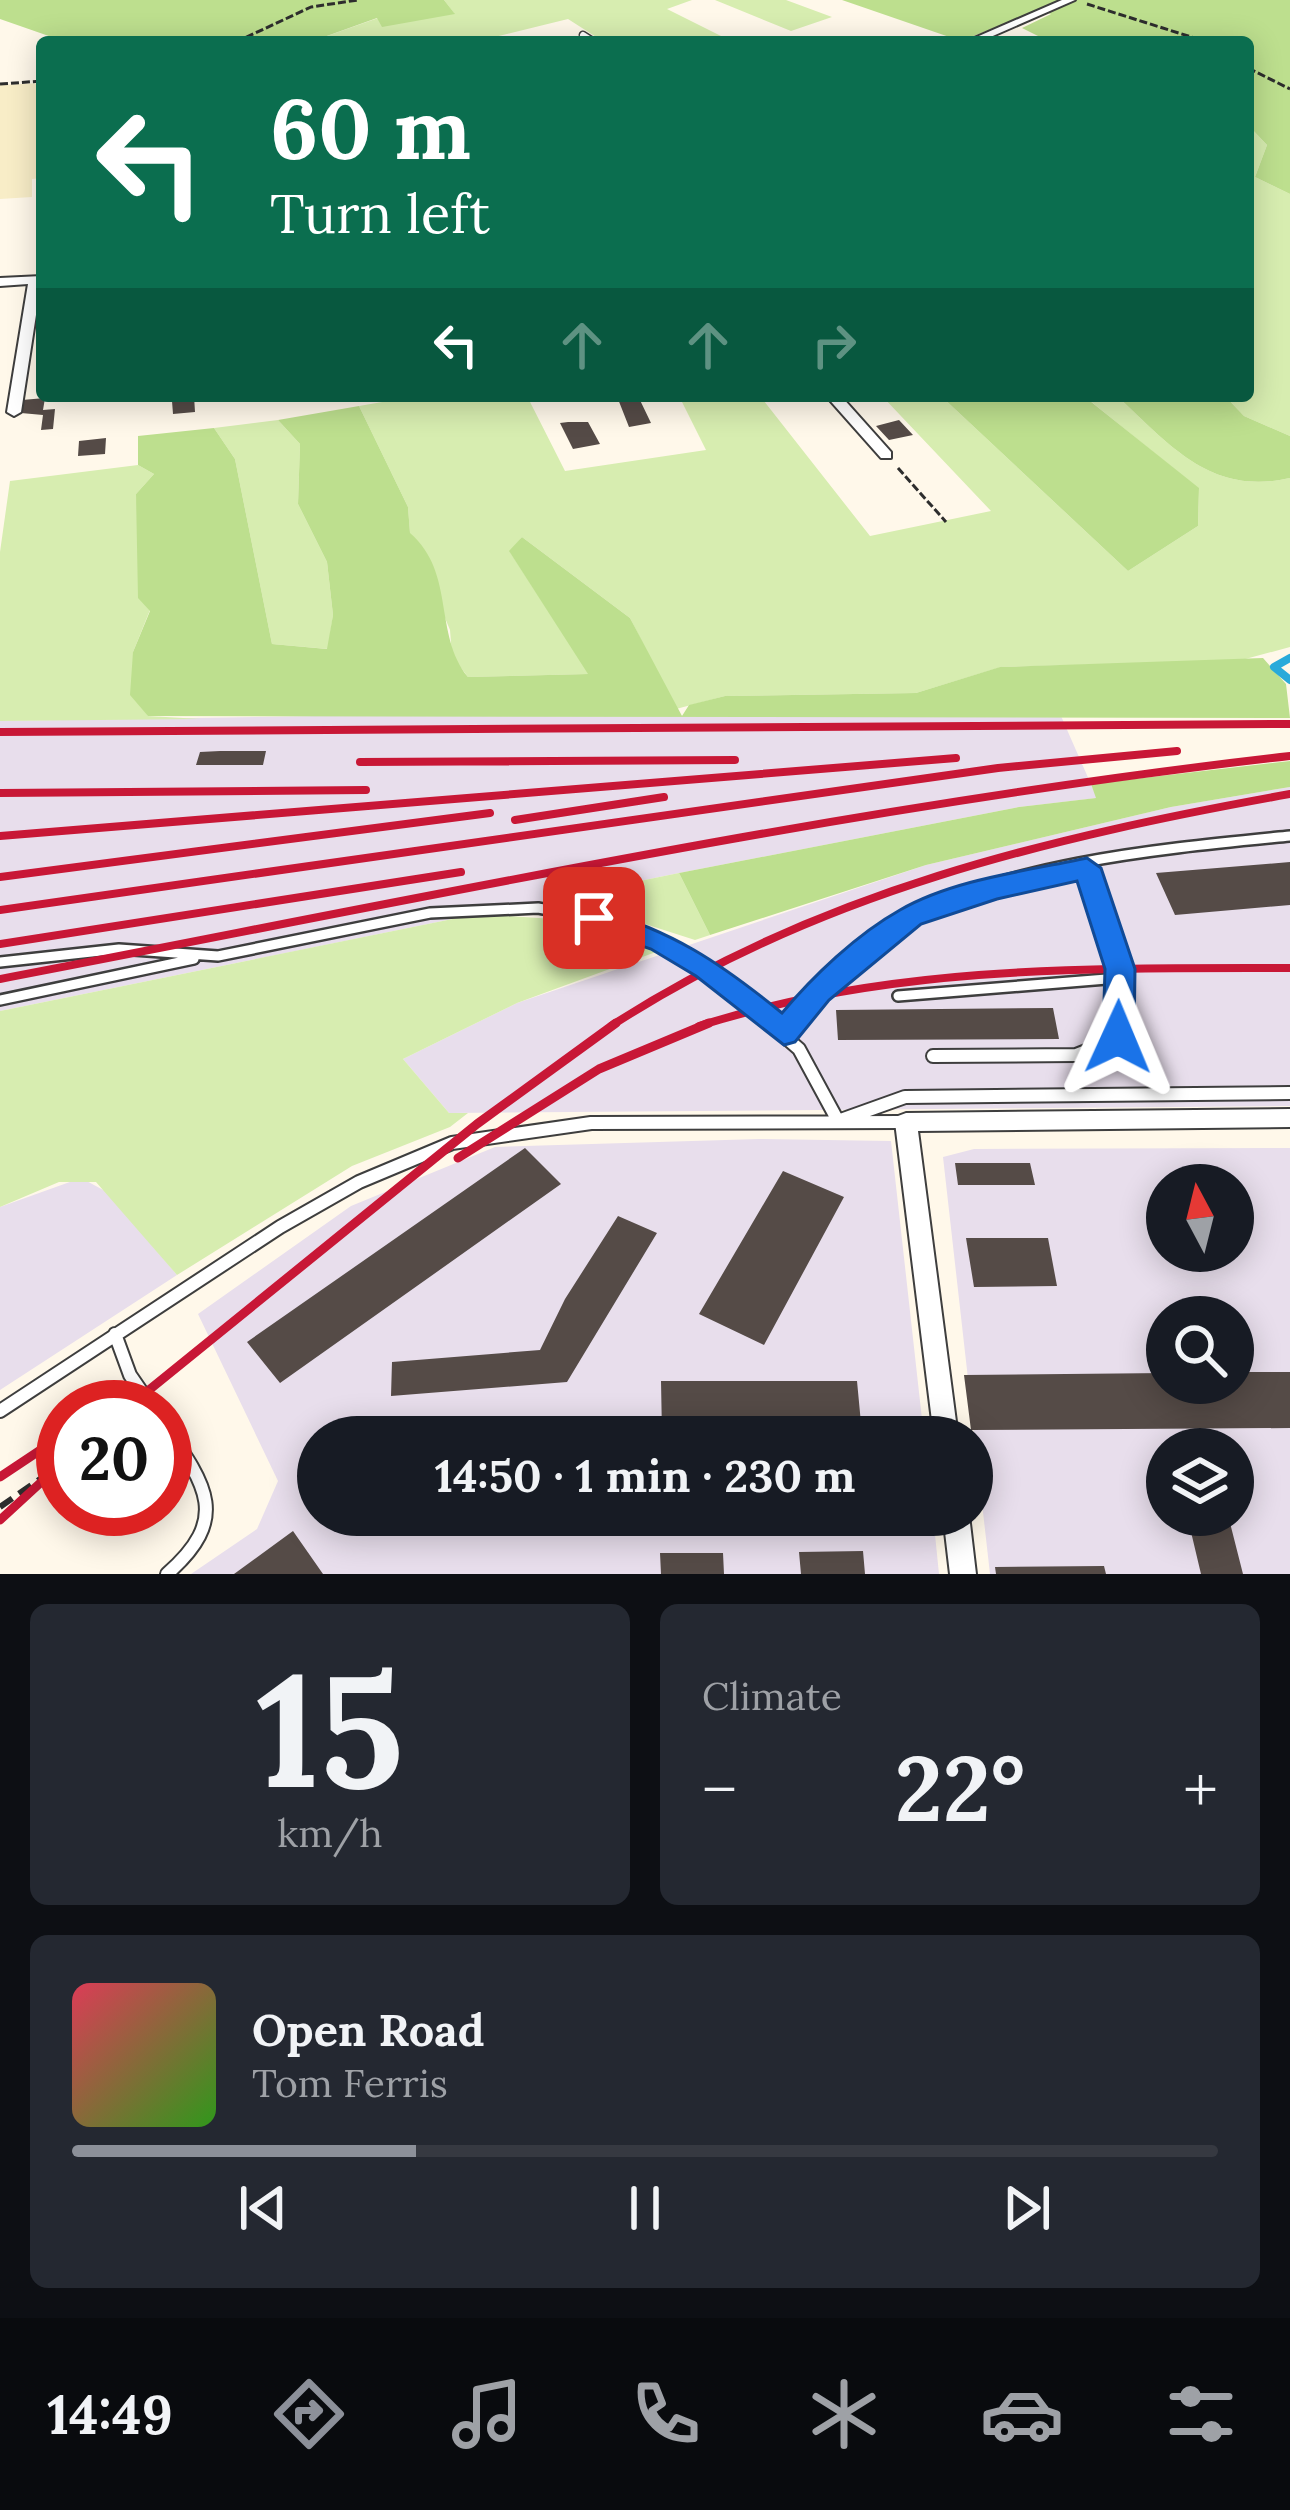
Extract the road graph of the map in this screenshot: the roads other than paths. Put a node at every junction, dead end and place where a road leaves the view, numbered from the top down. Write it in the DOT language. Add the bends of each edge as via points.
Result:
graph roads {
  1 [pos="1074,0"];
  2 [pos="985,36"];
  3 [pos="36,280"];
  4 [pos="0,282"];
  5 [pos="36,296"];
  6 [pos="838,402"];
  7 [pos="14,412"];
  8 [pos="886,455"];
  9 [pos="1290,836"];
  10 [pos="1087,868"];
  11 [pos="205,956"];
  12 [pos="0,962"];
  13 [pos="1119,978"];
  14 [pos="898,996"];
  15 [pos="0,1000"];
  16 [pos="784,1033"];
  17 [pos="933,1056"];
  18 [pos="1290,1093"];
  19 [pos="1034,1096"];
  20 [pos="1290,1118"];
  21 [pos="1039,1120"];
  22 [pos="838,1121"];
  23 [pos="906,1122"];
  24 [pos="115,1334"];
  25 [pos="133,1380"];
  26 [pos="0,1411"];
  27 [pos="943,1416"];
  28 [pos="192,1465"];
  29 [pos="958,1536"];
  30 [pos="167,1574"];
  31 [pos="963,1574"];
  1 -- 2 [label="street"];
  3 -- 4 [label="street"];
  5 -- 7 [label="street"];
  6 -- 8 [label="street"];
  9 -- 10 [label="lane"];
  10 -- 13 [label="lane"];
  10 -- 16 [label="lane" via="911,917 818,992"];
  11 -- 12 [label="lane" via="119,949"];
  11 -- 15 [label="lane"];
  11 -- 16 [label="lane" via="430,913 538,908 661,941"];
  13 -- 14 [label="lane"];
  13 -- 17 [label="lane" via="1118,1037 1103,1048"];
  16 -- 22 [label="lane"];
  18 -- 19 [label="lane"];
  19 -- 21 [label="lane"];
  19 -- 22 [label="lane" via="905,1096"];
  20 -- 21 [label="street"];
  21 -- 23 [label="street"];
  22 -- 23 [label="lane"];
  22 -- 24 [label="lane" via="591,1124 452,1143 340,1193"];
  23 -- 27 [label="street"];
  24 -- 25 [label="lane"];
  24 -- 26 [label="lane"];
  28 -- 30 [label="lane" via="209,1512 195,1550"];
  29 -- 31 [label="street"];
}
